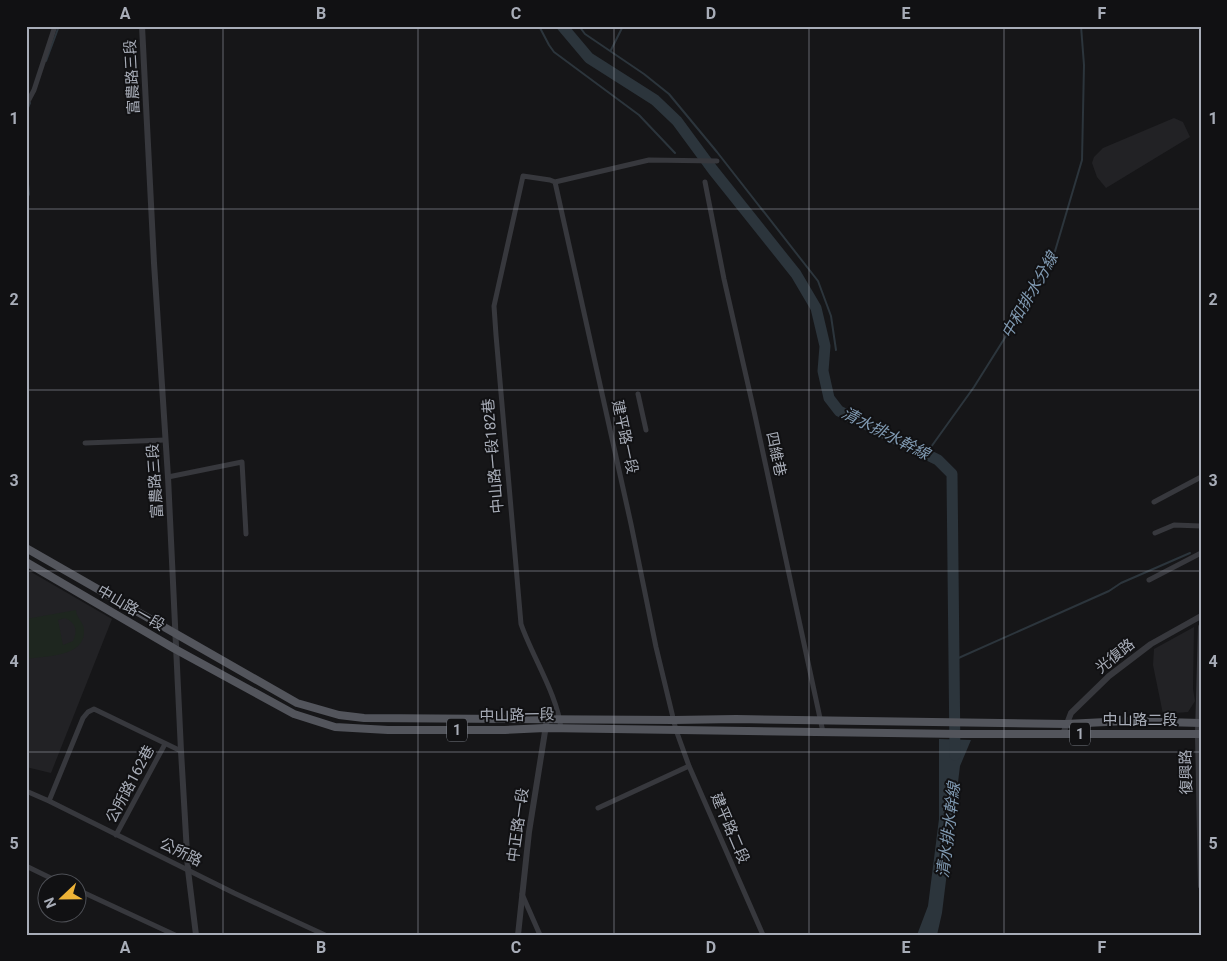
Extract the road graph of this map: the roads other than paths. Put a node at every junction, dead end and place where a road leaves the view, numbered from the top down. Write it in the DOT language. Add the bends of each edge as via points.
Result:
graph roads {
  1 [pos="55,26"];
  2 [pos="142,26"];
  3 [pos="26,105"];
  4 [pos="717,161"];
  5 [pos="555,182"];
  6 [pos="705,182"];
  7 [pos="638,394"];
  8 [pos="646,430"];
  9 [pos="165,440"];
  10 [pos="85,442"];
  11 [pos="168,477"];
  12 [pos="1201,477"];
  13 [pos="1154,502"];
  14 [pos="1201,526"];
  15 [pos="1155,533"];
  16 [pos="246,534"];
  17 [pos="26,548"];
  18 [pos="1201,553"];
  19 [pos="26,562"];
  20 [pos="1149,580"];
  21 [pos="1201,616"];
  22 [pos="1201,627"];
  23 [pos="174,634"];
  24 [pos="175,649"];
  25 [pos="546,719"];
  26 [pos="560,719"];
  27 [pos="674,720"];
  28 [pos="821,720"];
  29 [pos="962,723"];
  30 [pos="1199,723"];
  31 [pos="1066,724"];
  32 [pos="546,728"];
  33 [pos="561,729"];
  34 [pos="676,730"];
  35 [pos="822,732"];
  36 [pos="960,734"];
  37 [pos="1063,734"];
  38 [pos="1199,734"];
  39 [pos="165,744"];
  40 [pos="180,751"];
  41 [pos="689,766"];
  42 [pos="26,791"];
  43 [pos="49,801"];
  44 [pos="598,808"];
  45 [pos="116,835"];
  46 [pos="26,866"];
  47 [pos="188,870"];
  48 [pos="42,874"];
  49 [pos="1201,886"];
  50 [pos="522,893"];
  51 [pos="88,895"];
  52 [pos="175,935"];
  53 [pos="196,935"];
  54 [pos="324,935"];
  55 [pos="518,935"];
  56 [pos="540,935"];
  57 [pos="763,935"];
  1 -- 3 [label="street"];
  2 -- 9 [label="street, 富農路三段"];
  4 -- 5 [label="street" via="649,160"];
  5 -- 26 [label="street, 中山路一段182巷" via="523,176 494,306 521,624"];
  5 -- 27 [label="street, 建平路一段"];
  6 -- 28 [label="street, 四維巷"];
  7 -- 8 [label="street"];
  9 -- 10 [label="street"];
  9 -- 11 [label="street, 富農路三段"];
  11 -- 16 [label="street" via="242,462"];
  11 -- 23 [label="street, 富農路三段"];
  12 -- 13 [label="street"];
  14 -- 15 [label="street" via="1174,525"];
  17 -- 23 [label="main road, 中山路一段 / 1"];
  18 -- 20 [label="street"];
  19 -- 24 [label="main road, 中山路一段 / 1"];
  21 -- 31 [label="street, 光復路" via="1151,644 1108,676 1071,713"];
  22 -- 30 [label="street, 復興路"];
  23 -- 24 [label="street, 富農路三段"];
  23 -- 25 [label="main road, 中山路一段 / 1" via="297,704 339,715 364,718"];
  24 -- 32 [label="main road, 中山路一段 / 1" via="294,714 335,727 388,730"];
  24 -- 40 [label="street, 富農路三段"];
  25 -- 26 [label="main road, 中山路一段 / 1"];
  25 -- 32 [label="street, 中正路一段"];
  26 -- 27 [label="main road, 中山路一段 / 1"];
  26 -- 33 [label="street, 中山路一段182巷"];
  27 -- 28 [label="main road, 中山路一段 / 1"];
  27 -- 34 [label="street, 建平路一段"];
  28 -- 29 [label="main road, 中山路一段 / 1"];
  28 -- 35 [label="street, 四維巷"];
  29 -- 31 [label="main road, 中山路二段 / 1"];
  30 -- 31 [label="main road, 中山路二段 / 1" via="1126,721"];
  30 -- 38 [label="street, 復興路"];
  31 -- 37 [label="street, 光復路"];
  32 -- 33 [label="main road, 中山路一段 / 1"];
  32 -- 50 [label="street, 中正路一段"];
  33 -- 34 [label="main road, 中山路一段 / 1"];
  34 -- 35 [label="main road, 中山路一段 / 1"];
  34 -- 41 [label="street, 建平路二段"];
  35 -- 36 [label="main road, 中山路一段 / 1"];
  36 -- 37 [label="main road, 中山路二段 / 1"];
  37 -- 38 [label="main road, 中山路二段 / 1"];
  38 -- 49 [label="street, 復興路"];
  39 -- 40 [label="street"];
  39 -- 43 [label="street" via="94,709 83,718"];
  39 -- 45 [label="street, 公所路162巷"];
  40 -- 47 [label="street, 富農路三段"];
  41 -- 44 [label="street"];
  41 -- 57 [label="street, 建平路二段"];
  42 -- 43 [label="street, 公所路"];
  43 -- 45 [label="street, 公所路"];
  45 -- 47 [label="street, 公所路"];
  46 -- 48 [label="street"];
  47 -- 53 [label="street, 富農路三段"];
  47 -- 54 [label="street, 公所路"];
  50 -- 55 [label="street, 中正路一段"];
  50 -- 56 [label="street"];
  51 -- 52 [label="street"];
}
